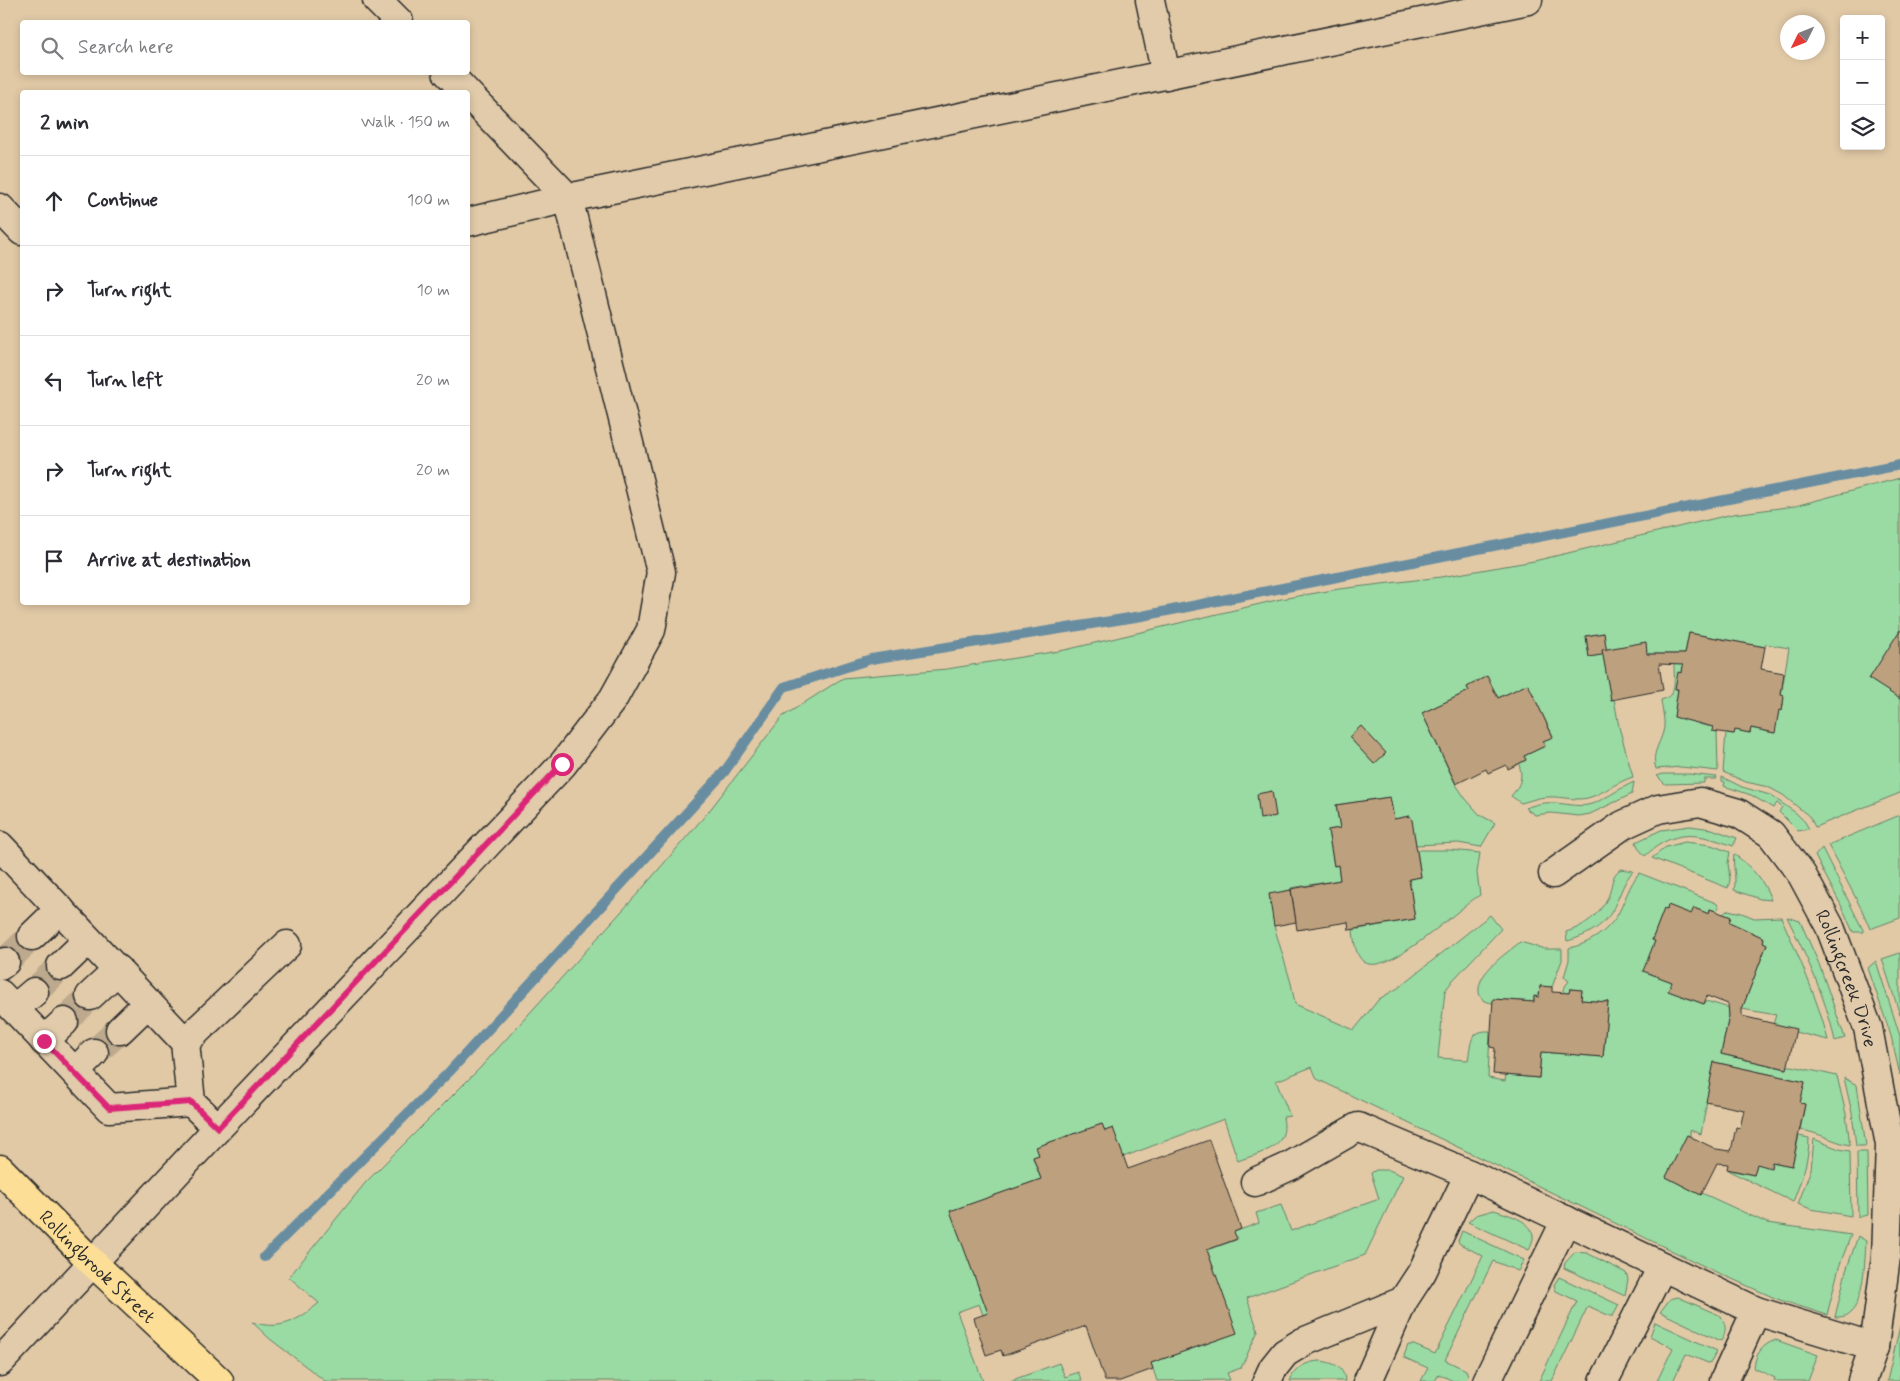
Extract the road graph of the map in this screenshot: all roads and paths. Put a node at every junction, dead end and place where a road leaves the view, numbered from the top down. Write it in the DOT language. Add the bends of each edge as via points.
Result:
graph roads {
  1 [pos="377,0"];
  2 [pos="1150,0"];
  3 [pos="1528,0"];
  4 [pos="397,20"];
  5 [pos="450,75"];
  6 [pos="1166,75"];
  7 [pos="464,90"];
  8 [pos="470,96"];
  9 [pos="568,198"];
  10 [pos="0,208"];
  11 [pos="470,222"];
  12 [pos="20,229"];
  13 [pos="0,846"];
  14 [pos="1553,874"];
  15 [pos="60,909"];
  16 [pos="32,936"];
  17 [pos="88,940"];
  18 [pos="287,946"];
  19 [pos="61,966"];
  20 [pos="118,970"];
  21 [pos="90,996"];
  22 [pos="16,998"];
  23 [pos="148,1003"];
  24 [pos="64,1022"];
  25 [pos="120,1030"];
  26 [pos="44,1041"];
  27 [pos="185,1042"];
  28 [pos="94,1053"];
  29 [pos="75,1072"];
  30 [pos="191,1102"];
  31 [pos="218,1128"];
  32 [pos="0,1168"];
  33 [pos="1469,1174"];
  34 [pos="1255,1182"];
  35 [pos="1566,1220"];
  36 [pos="92,1262"];
  37 [pos="1662,1267"];
  38 [pos="1403,1301"];
  39 [pos="1756,1311"];
  40 [pos="1874,1347"];
  41 [pos="0,1362"];
  42 [pos="219,1381"];
  43 [pos="1267,1381"];
  44 [pos="1368,1381"];
  45 [pos="1487,1381"];
  46 [pos="1604,1381"];
  47 [pos="1724,1381"];
  48 [pos="1862,1381"];
  1 -- 4 [label="street"];
  2 -- 6 [label="street"];
  3 -- 6 [label="street"];
  5 -- 7 [label="street"];
  6 -- 9 [label="street"];
  8 -- 9 [label="street"];
  9 -- 11 [label="street"];
  9 -- 31 [label="street" via="662,572 651,630 613,699 562,764"];
  10 -- 12 [label="street"];
  13 -- 15 [label="street"];
  14 -- 40 [label="street, Rollingcreek Drive" via="1623,825 1658,809 1700,802 1738,812 1771,834 1802,874 1830,927 1868,1028 1890,1145 1886,1257"];
  15 -- 16 [label="street"];
  15 -- 17 [label="street"];
  17 -- 19 [label="street"];
  17 -- 20 [label="street"];
  18 -- 27 [label="street"];
  20 -- 21 [label="street"];
  20 -- 23 [label="street"];
  22 -- 26 [label="street"];
  23 -- 25 [label="street"];
  23 -- 27 [label="street"];
  24 -- 26 [label="street"];
  26 -- 29 [label="street"];
  27 -- 30 [label="street"];
  28 -- 29 [label="street"];
  29 -- 30 [label="street" via="109,1108"];
  30 -- 31 [label="street"];
  31 -- 36 [label="street"];
  32 -- 36 [label="main road, Rollingbrook Street"];
  33 -- 34 [label="street" via="1358,1127"];
  33 -- 35 [label="street"];
  33 -- 38 [label="street" via="1422,1272"];
  35 -- 37 [label="street"];
  35 -- 45 [label="street"];
  36 -- 41 [label="street"];
  36 -- 42 [label="main road, Rollingbrook Street"];
  37 -- 39 [label="street"];
  37 -- 46 [label="street"];
  38 -- 43 [label="street" via="1291,1349 1273,1368"];
  38 -- 44 [label="street"];
  39 -- 40 [label="street"];
  39 -- 47 [label="street"];
  40 -- 48 [label="street, Rollingcreek Drive"];
}
